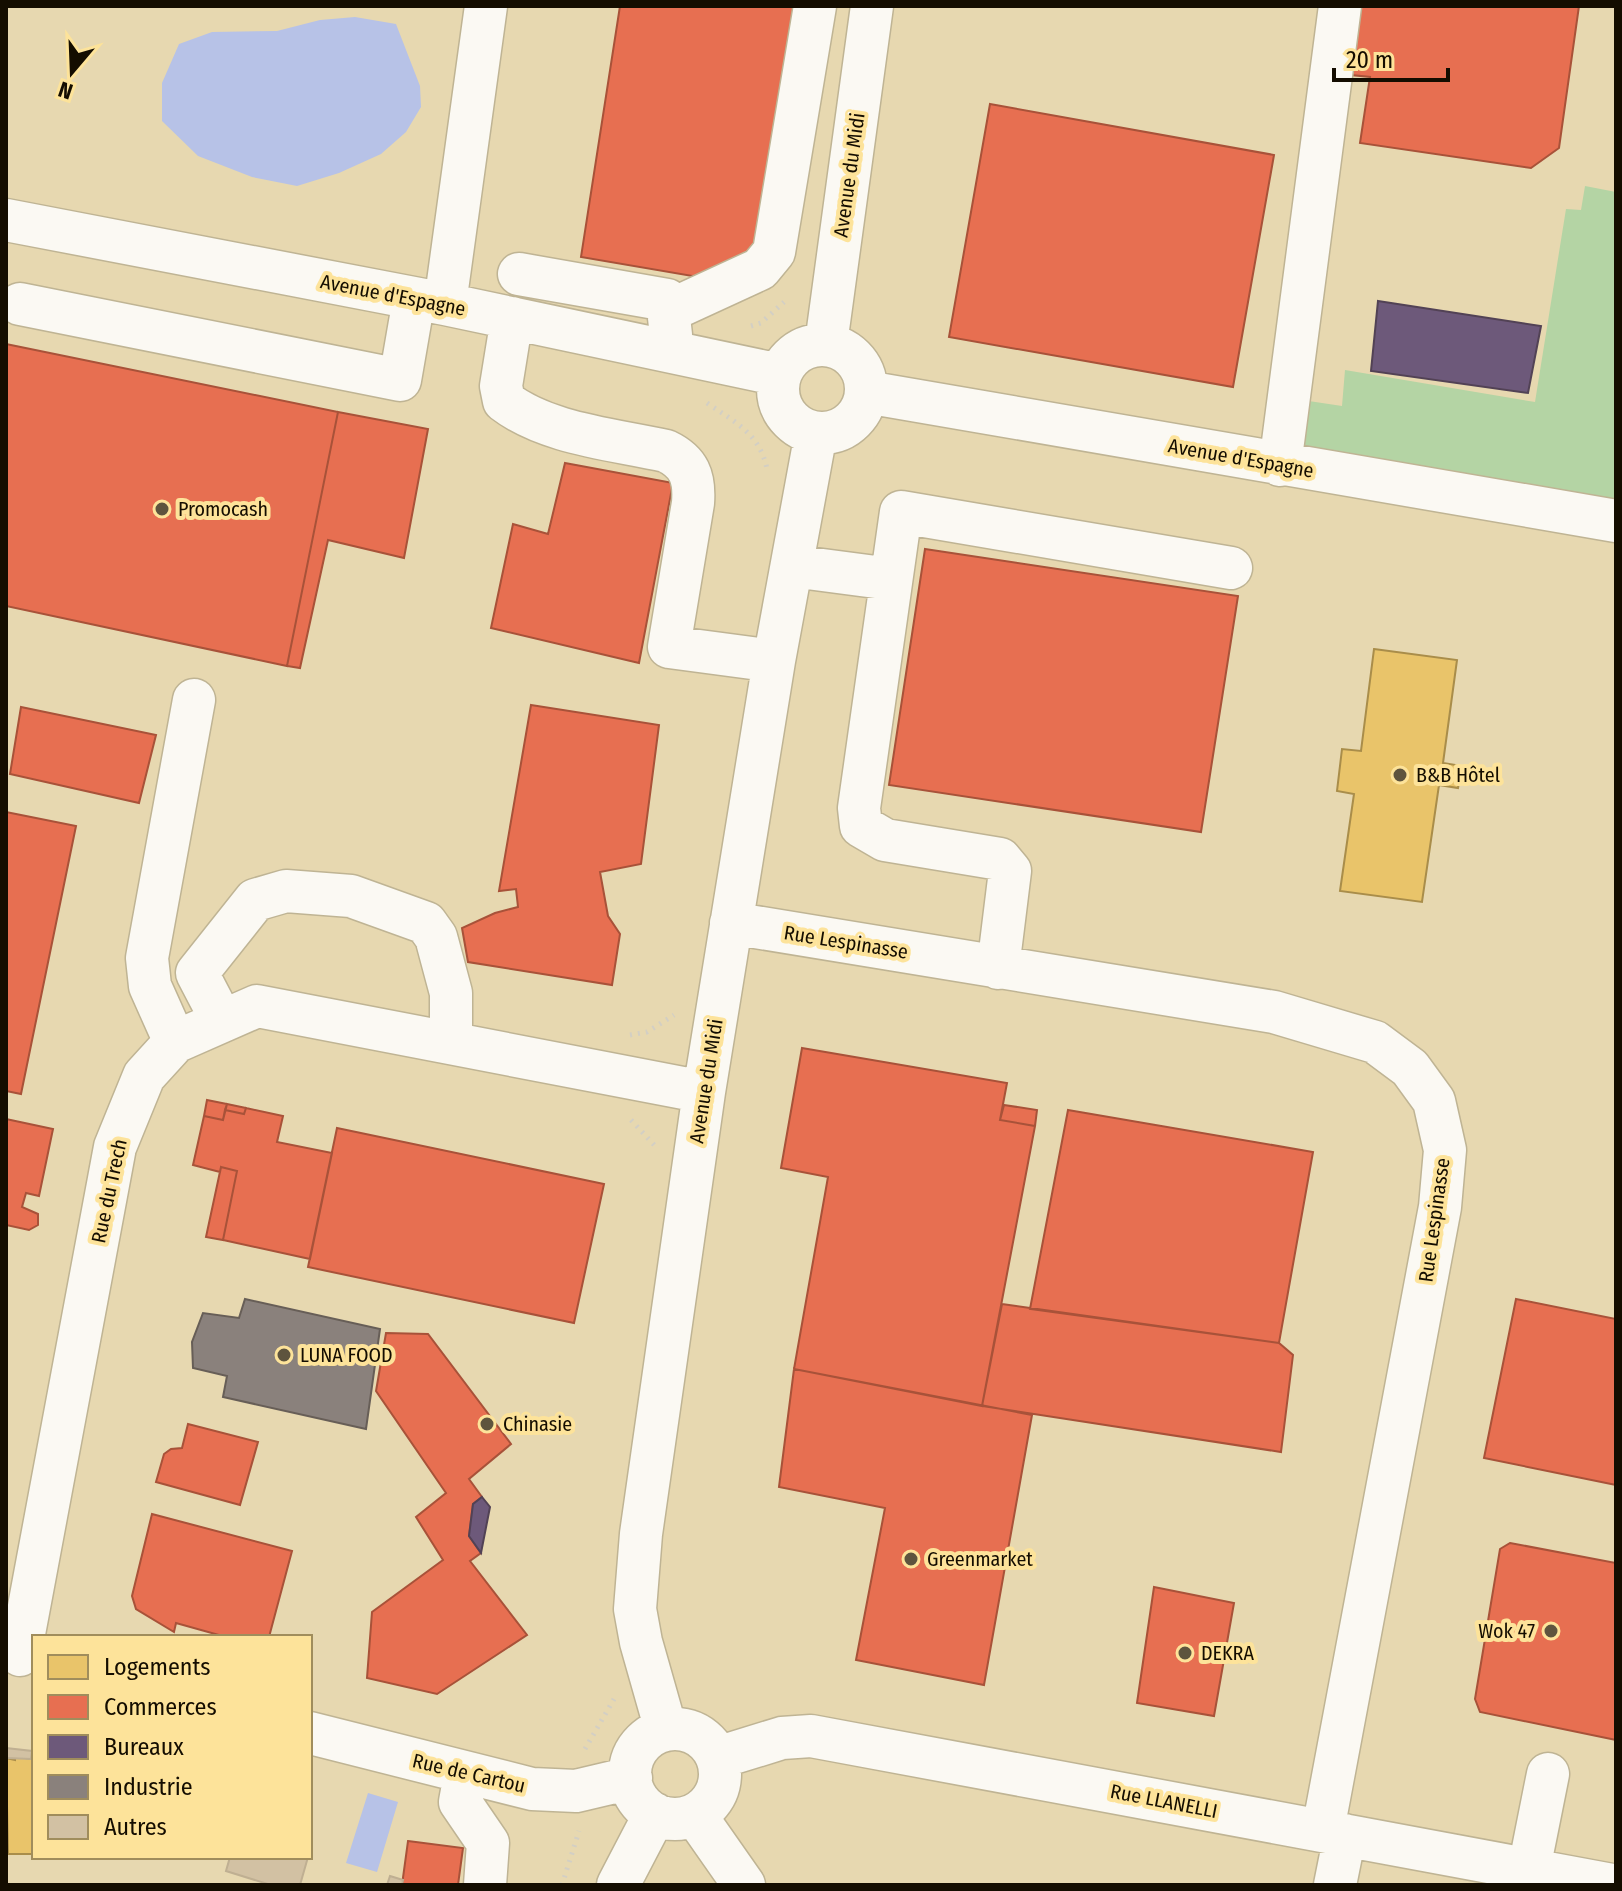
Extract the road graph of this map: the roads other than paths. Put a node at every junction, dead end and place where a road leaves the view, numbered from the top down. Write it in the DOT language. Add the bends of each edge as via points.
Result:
graph roads {
  1 [pos="486,6"];
  2 [pos="815,6"];
  3 [pos="872,6"];
  4 [pos="1340,6"];
  5 [pos="6,220"];
  6 [pos="519,274"];
  7 [pos="430,301"];
  8 [pos="20,304"];
  9 [pos="671,310"];
  10 [pos="512,318"];
  11 [pos="826,344"];
  12 [pos="671,352"];
  13 [pos="780,375"];
  14 [pos="866,392"];
  15 [pos="816,433"];
  16 [pos="1280,465"];
  17 [pos="1616,521"];
  18 [pos="792,566"];
  19 [pos="1231,568"];
  20 [pos="891,579"];
  21 [pos="774,661"];
  22 [pos="194,700"];
  23 [pos="731,923"];
  24 [pos="998,968"];
  25 [pos="221,1019"];
  26 [pos="451,1041"];
  27 [pos="175,1042"];
  28 [pos="704,1092"];
  29 [pos="20,1655"];
  30 [pos="666,1730"];
  31 [pos="312,1734"];
  32 [pos="717,1758"];
  33 [pos="465,1774"];
  34 [pos="1548,1774"];
  35 [pos="631,1778"];
  36 [pos="675,1814"];
  37 [pos="1334,1832"];
  38 [pos="1529,1869"];
  39 [pos="485,1885"];
  40 [pos="618,1885"];
  41 [pos="744,1885"];
  42 [pos="1335,1885"];
  43 [pos="1612,1885"];
  1 -- 7 [label="street"];
  2 -- 9 [label="street" via="774,252 760,269"];
  3 -- 11 [label="street, Avenue du Midi"];
  4 -- 16 [label="street"];
  5 -- 7 [label="street, Avenue d'Espagne"];
  6 -- 9 [label="street" via="667,300"];
  7 -- 8 [label="street" via="400,380"];
  7 -- 10 [label="street, Avenue d'Espagne"];
  9 -- 12 [label="street"];
  10 -- 12 [label="street, Avenue d'Espagne"];
  10 -- 21 [label="street" via="501,386 504,401 544,422 666,451 690,469 693,503 669,647"];
  11 -- 13 [label="street" via="797,351"];
  11 -- 14 [label="street" via="851,355 865,378"];
  12 -- 13 [label="street, Avenue d'Espagne"];
  13 -- 15 [label="street" via="779,400 785,412"];
  14 -- 15 [label="street" via="863,406 844,427"];
  14 -- 16 [label="street, Avenue d'Espagne"];
  15 -- 18 [label="street, Avenue du Midi"];
  16 -- 17 [label="street, Avenue d'Espagne"];
  18 -- 20 [label="street"];
  18 -- 21 [label="street, Avenue du Midi"];
  19 -- 20 [label="street" via="901,512"];
  20 -- 24 [label="street" via="859,808 861,826 885,840 1000,859 1010,871"];
  21 -- 23 [label="street, Avenue du Midi"];
  22 -- 27 [label="street" via="147,958 150,986"];
  23 -- 24 [label="street, Rue Lespinasse"];
  23 -- 28 [label="street, Avenue du Midi"];
  24 -- 37 [label="street, Rue Lespinasse" via="1274,1012 1329,1026 1375,1042 1410,1068 1434,1101 1445,1150 1440,1207"];
  25 -- 26 [label="street, Rue du Trech" via="257,1006"];
  25 -- 26 [label="street" via="197,973 255,900 286,891 351,896 426,923 436,937 451,993"];
  25 -- 27 [label="street, Rue du Trech"];
  26 -- 28 [label="street, Rue du Trech"];
  27 -- 29 [label="street, Rue du Trech" via="144,1076 115,1147"];
  28 -- 30 [label="street, Avenue du Midi" via="636,1593 641,1642"];
  30 -- 32 [label="street" via="697,1735"];
  30 -- 35 [label="street" via="635,1753"];
  31 -- 33 [label="street, Rue de Cartou"];
  32 -- 36 [label="street" via="720,1784 715,1797"];
  32 -- 37 [label="street, Rue LLANELLI" via="782,1738 811,1736"];
  33 -- 35 [label="street, Rue de Cartou" via="532,1789 576,1791"];
  33 -- 39 [label="street" via="460,1802 488,1843"];
  34 -- 38 [label="street"];
  35 -- 36 [label="street" via="634,1793"];
  36 -- 40 [label="street"];
  36 -- 41 [label="street"];
  37 -- 38 [label="street, Rue LLANELLI"];
  37 -- 42 [label="street, Rue Lespinasse"];
  38 -- 43 [label="street, Rue LLANELLI"];
}
